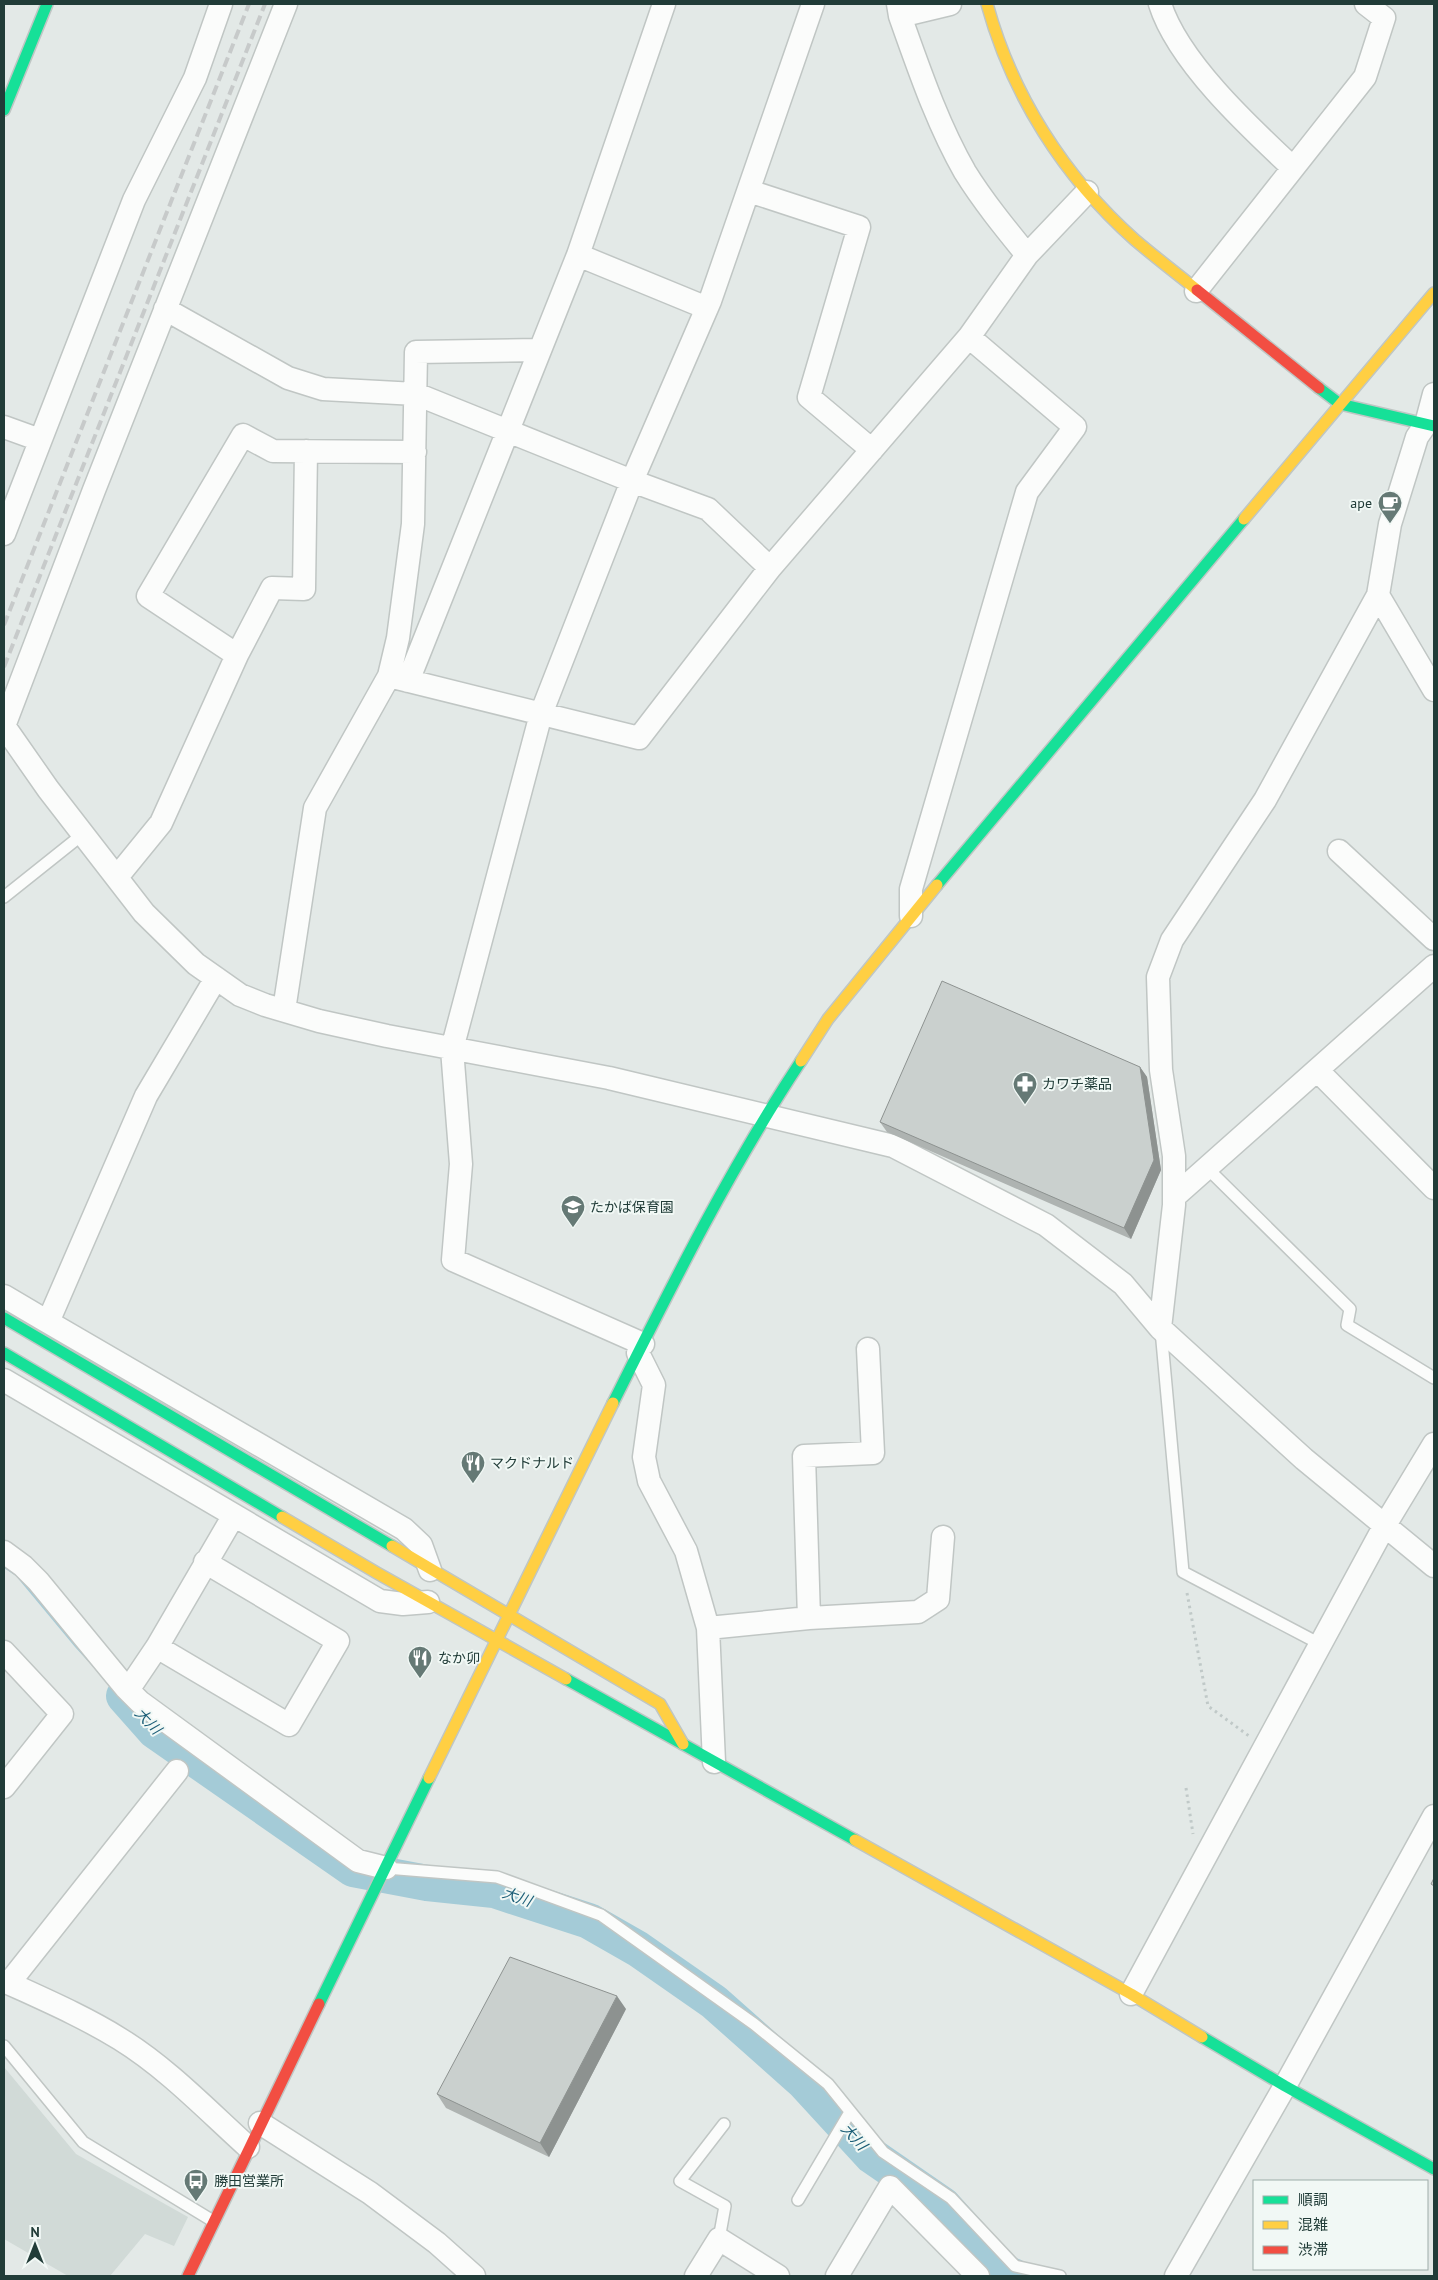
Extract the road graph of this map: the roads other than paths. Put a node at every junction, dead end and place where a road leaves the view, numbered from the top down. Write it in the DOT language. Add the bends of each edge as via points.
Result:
graph roads {
  1 [pos="47,4"];
  2 [pos="222,4"];
  3 [pos="286,4"];
  4 [pos="664,4"];
  5 [pos="813,4"];
  6 [pos="950,4"];
  7 [pos="987,4"];
  8 [pos="1160,4"];
  9 [pos="1366,4"];
  10 [pos="899,10"];
  11 [pos="11,73"];
  12 [pos="4,110"];
  13 [pos="1292,167"];
  14 [pos="749,191"];
  15 [pos="1087,192"];
  16 [pos="578,255"];
  17 [pos="1027,255"];
  18 [pos="1196,290"];
  19 [pos="1434,293"];
  20 [pos="707,308"];
  21 [pos="165,310"];
  22 [pos="969,337"];
  23 [pos="539,350"];
  24 [pos="416,394"];
  25 [pos="1434,394"];
  26 [pos="1340,404"];
  27 [pos="1430,425"];
  28 [pos="4,427"];
  29 [pos="506,430"];
  30 [pos="40,440"];
  31 [pos="872,450"];
  32 [pos="306,451"];
  33 [pos="415,452"];
  34 [pos="632,481"];
  35 [pos="4,534"];
  36 [pos="770,568"];
  37 [pos="1378,595"];
  38 [pos="237,655"];
  39 [pos="399,678"];
  40 [pos="1434,690"];
  41 [pos="541,714"];
  42 [pos="4,726"];
  43 [pos="83,834"];
  44 [pos="1339,851"];
  45 [pos="116,877"];
  46 [pos="4,897"];
  47 [pos="911,916"];
  48 [pos="1434,939"];
  49 [pos="1434,966"];
  50 [pos="216,978"];
  51 [pos="284,1010"];
  52 [pos="452,1049"];
  53 [pos="1317,1070"];
  54 [pos="764,1115"];
  55 [pos="1207,1168"];
  56 [pos="1434,1188"];
  57 [pos="1174,1197"];
  58 [pos="4,1296"];
  59 [pos="4,1318"];
  60 [pos="48,1322"];
  61 [pos="1160,1328"];
  62 [pos="641,1349"];
  63 [pos="868,1349"];
  64 [pos="4,1353"];
  65 [pos="1434,1378"];
  66 [pos="4,1380"];
  67 [pos="1434,1444"];
  68 [pos="234,1516"];
  69 [pos="1385,1525"];
  70 [pos="943,1537"];
  71 [pos="4,1552"];
  72 [pos="205,1562"];
  73 [pos="1434,1566"];
  74 [pos="430,1570"];
  75 [pos="428,1602"];
  76 [pos="509,1617"];
  77 [pos="809,1618"];
  78 [pos="708,1628"];
  79 [pos="498,1640"];
  80 [pos="1322,1645"];
  81 [pos="157,1647"];
  82 [pos="4,1652"];
  83 [pos="128,1690"];
  84 [pos="684,1745"];
  85 [pos="714,1762"];
  86 [pos="177,1771"];
  87 [pos="4,1787"];
  88 [pos="1434,1816"];
  89 [pos="386,1868"];
  90 [pos="6,1982"];
  91 [pos="1131,1994"];
  92 [pos="4,2046"];
  93 [pos="1285,2086"];
  94 [pos="850,2112"];
  95 [pos="260,2123"];
  96 [pos="724,2124"];
  97 [pos="248,2147"];
  98 [pos="1434,2169"];
  99 [pos="798,2200"];
  100 [pos="213,2222"];
  101 [pos="719,2239"];
  102 [pos="188,2276"];
  103 [pos="474,2276"];
  104 [pos="696,2276"];
  105 [pos="778,2276"];
  106 [pos="837,2276"];
  107 [pos="978,2276"];
  108 [pos="1060,2276"];
  109 [pos="1176,2276"];
  1 -- 11 [label="street"];
  2 -- 30 [label="street" via="195,78 134,200"];
  3 -- 21 [label="street"];
  4 -- 16 [label="street"];
  5 -- 14 [label="street"];
  6 -- 10 [label="street"];
  7 -- 15 [label="street" via="1019,89 1048,142"];
  8 -- 13 [label="street" via="1183,49 1213,87 1244,122"];
  9 -- 13 [label="street" via="1384,18 1365,77"];
  10 -- 17 [label="street" via="931,103 965,171"];
  11 -- 12 [label="street"];
  13 -- 18 [label="street"];
  14 -- 20 [label="street"];
  14 -- 31 [label="street" via="859,227 809,397"];
  15 -- 17 [label="street"];
  15 -- 18 [label="street" via="1134,239"];
  16 -- 20 [label="street"];
  16 -- 23 [label="street"];
  17 -- 22 [label="street"];
  18 -- 26 [label="street"];
  19 -- 26 [label="street"];
  20 -- 34 [label="street"];
  21 -- 24 [label="street" via="288,378 323,389"];
  21 -- 42 [label="street"];
  22 -- 31 [label="street"];
  22 -- 47 [label="street" via="1074,427 1027,492 911,889"];
  23 -- 24 [label="street" via="416,352"];
  23 -- 29 [label="street"];
  24 -- 29 [label="street"];
  24 -- 33 [label="street"];
  25 -- 27 [label="street"];
  26 -- 27 [label="street"];
  26 -- 47 [label="street"];
  27 -- 37 [label="street" via="1417,437 1390,524"];
  28 -- 30 [label="street"];
  29 -- 34 [label="street"];
  29 -- 39 [label="street"];
  30 -- 35 [label="street"];
  31 -- 36 [label="street"];
  32 -- 33 [label="street"];
  32 -- 38 [label="street" via="304,589 272,588"];
  32 -- 38 [label="street" via="273,450 243,435 148,596"];
  33 -- 39 [label="street" via="413,524 398,638"];
  34 -- 36 [label="street" via="708,509"];
  34 -- 41 [label="street"];
  36 -- 41 [label="street" via="639,738"];
  37 -- 40 [label="street"];
  37 -- 57 [label="street" via="1265,800 1172,940 1158,977 1161,1070 1174,1156"];
  38 -- 45 [label="street" via="161,823"];
  39 -- 41 [label="street"];
  39 -- 51 [label="street" via="315,808"];
  41 -- 52 [label="street"];
  42 -- 43 [label="street"];
  43 -- 45 [label="street"];
  43 -- 46 [label="lane"];
  44 -- 48 [label="street"];
  45 -- 50 [label="street" via="144,913 196,964"];
  47 -- 54 [label="street" via="828,1018"];
  49 -- 53 [label="street"];
  50 -- 51 [label="street" via="240,995"];
  50 -- 60 [label="street" via="146,1096"];
  51 -- 52 [label="street"];
  52 -- 54 [label="street" via="609,1078"];
  52 -- 62 [label="street" via="461,1164 453,1260"];
  53 -- 55 [label="street"];
  53 -- 56 [label="street"];
  54 -- 61 [label="street" via="893,1146 1046,1225 1123,1284"];
  54 -- 62 [label="street"];
  55 -- 57 [label="street"];
  55 -- 65 [label="lane" via="1350,1309 1347,1325"];
  57 -- 61 [label="street"];
  58 -- 60 [label="street"];
  59 -- 74 [label="street"];
  60 -- 74 [label="street" via="404,1529 421,1544"];
  61 -- 69 [label="street" via="1304,1459"];
  61 -- 80 [label="lane" via="1183,1572"];
  62 -- 76 [label="street"];
  62 -- 78 [label="street" via="654,1385 644,1457 649,1481 686,1551"];
  63 -- 77 [label="street" via="873,1452 804,1456"];
  64 -- 75 [label="street"];
  66 -- 68 [label="street"];
  67 -- 69 [label="street"];
  68 -- 72 [label="street"];
  68 -- 75 [label="street" via="380,1601 403,1604"];
  69 -- 73 [label="street"];
  69 -- 80 [label="street"];
  70 -- 77 [label="street" via="938,1599 918,1612"];
  71 -- 83 [label="street" via="38,1581"];
  72 -- 81 [label="street"];
  72 -- 81 [label="street" via="338,1641 288,1725"];
  74 -- 76 [label="street"];
  75 -- 79 [label="street"];
  76 -- 79 [label="street"];
  76 -- 84 [label="street" via="660,1704"];
  77 -- 78 [label="street"];
  78 -- 85 [label="street"];
  79 -- 84 [label="street"];
  79 -- 89 [label="street"];
  80 -- 91 [label="street"];
  81 -- 83 [label="street"];
  82 -- 87 [label="street" via="62,1714"];
  83 -- 89 [label="street" via="140,1702 358,1860"];
  84 -- 85 [label="street"];
  85 -- 91 [label="street"];
  86 -- 90 [label="street"];
  88 -- 93 [label="street"];
  89 -- 94 [label="lane" via="497,1877 601,1915 754,2024 828,2084"];
  89 -- 95 [label="street"];
  90 -- 97 [label="street" via="120,2039 151,2061"];
  91 -- 93 [label="street"];
  92 -- 100 [label="lane" via="84,2142"];
  93 -- 98 [label="street"];
  93 -- 109 [label="street"];
  94 -- 99 [label="lane"];
  94 -- 108 [label="lane" via="883,2152 951,2198 1016,2266"];
  95 -- 97 [label="street"];
  95 -- 103 [label="street" via="370,2193 437,2243"];
  96 -- 101 [label="lane" via="680,2180 725,2206"];
  97 -- 100 [label="street"];
  100 -- 102 [label="street"];
  101 -- 104 [label="street"];
  101 -- 105 [label="street"];
  106 -- 107 [label="street" via="890,2187"];
}
